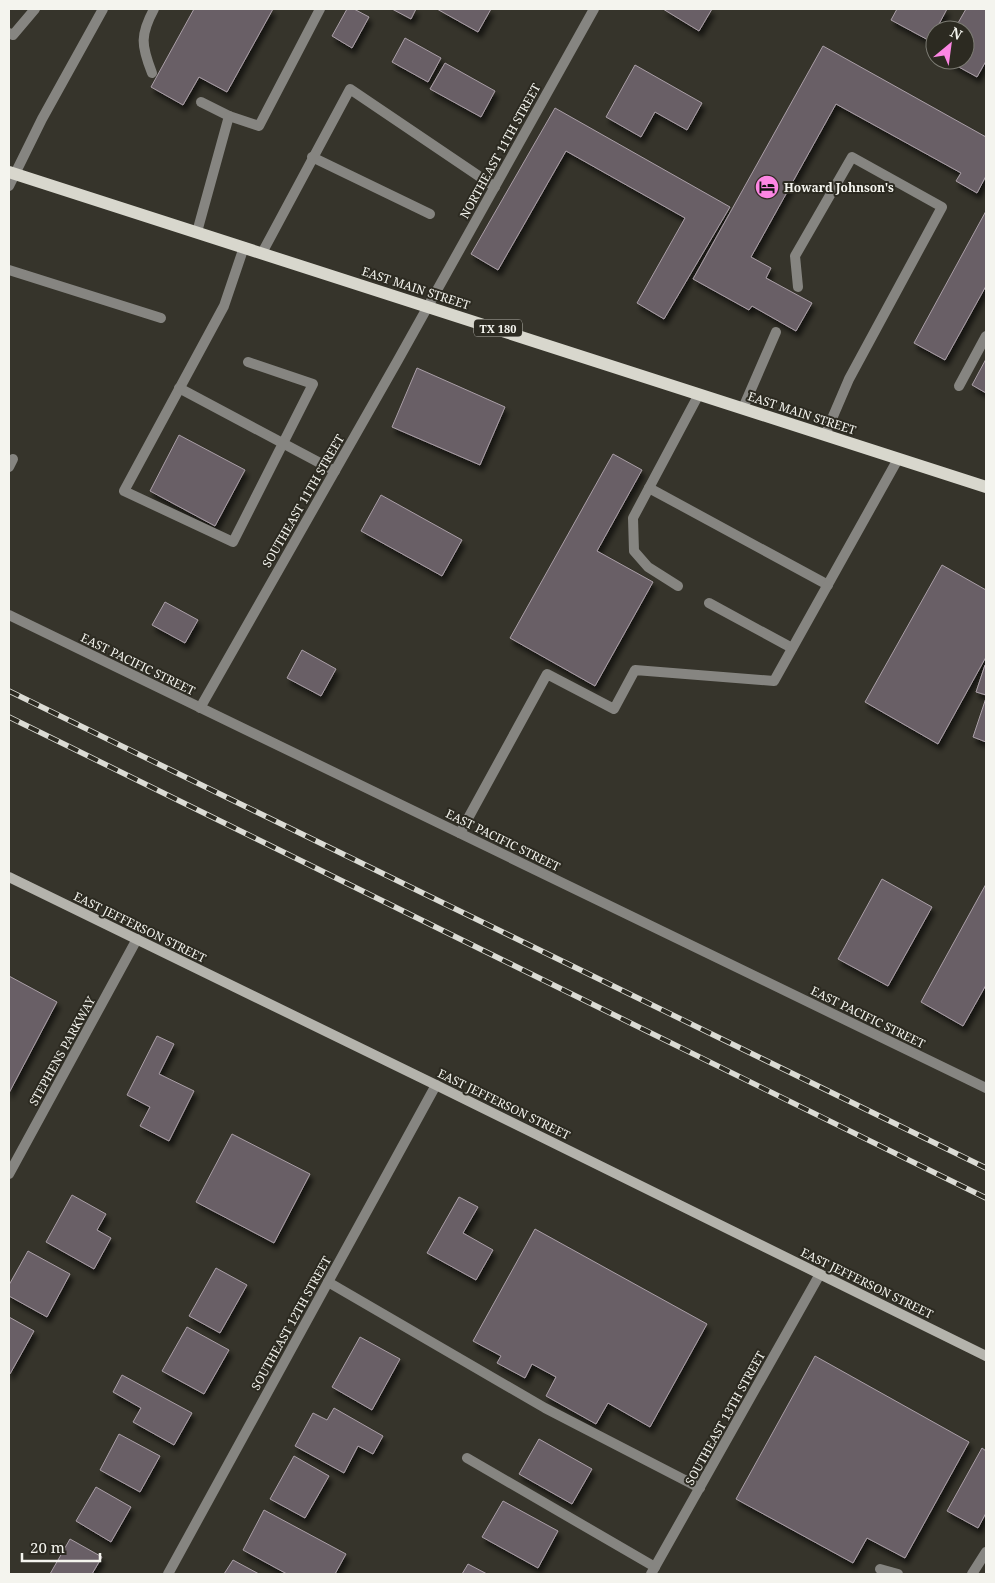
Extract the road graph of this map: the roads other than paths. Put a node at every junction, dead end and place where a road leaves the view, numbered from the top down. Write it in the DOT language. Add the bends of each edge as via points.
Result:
graph roads {
  1 [pos="35,9"];
  2 [pos="103,9"];
  3 [pos="154,9"];
  4 [pos="320,9"];
  5 [pos="594,9"];
  6 [pos="10,37"];
  7 [pos="152,73"];
  8 [pos="201,102"];
  9 [pos="229,116"];
  10 [pos="312,157"];
  11 [pos="12,173"];
  12 [pos="9,186"];
  13 [pos="495,187"];
  14 [pos="430,214"];
  15 [pos="197,232"];
  16 [pos="244,247"];
  17 [pos="262,253"];
  18 [pos="9,270"];
  19 [pos="798,287"];
  20 [pos="429,306"];
  21 [pos="161,318"];
  22 [pos="776,332"];
  23 [pos="986,336"];
  24 [pos="248,362"];
  25 [pos="958,386"];
  26 [pos="179,388"];
  27 [pos="699,394"];
  28 [pos="743,408"];
  29 [pos="825,435"];
  30 [pos="284,442"];
  31 [pos="898,459"];
  32 [pos="335,471"];
  33 [pos="986,487"];
  34 [pos="649,488"];
  35 [pos="828,585"];
  36 [pos="678,586"];
  37 [pos="709,603"];
  38 [pos="9,616"];
  39 [pos="792,648"];
  40 [pos="200,708"];
  41 [pos="460,833"];
  42 [pos="9,877"];
  43 [pos="136,939"];
  44 [pos="436,1084"];
  45 [pos="986,1088"];
  46 [pos="9,1174"];
  47 [pos="820,1274"];
  48 [pos="328,1282"];
  49 [pos="986,1356"];
  50 [pos="467,1458"];
  51 [pos="700,1488"];
  52 [pos="986,1552"];
  53 [pos="880,1569"];
  54 [pos="653,1571"];
  55 [pos="168,1574"];
  56 [pos="898,1574"];
  57 [pos="972,1574"];
  1 -- 6 [label="street"];
  2 -- 11 [label="street"];
  3 -- 7 [label="street" via="146,24 142,49"];
  4 -- 9 [label="street" via="259,126"];
  5 -- 13 [label="street, NORTHEAST 11TH STREET"];
  8 -- 9 [label="street"];
  9 -- 15 [label="street"];
  10 -- 13 [label="street" via="350,89"];
  10 -- 14 [label="street"];
  10 -- 17 [label="street"];
  11 -- 12 [label="street"];
  11 -- 15 [label="main road, EAST MAIN STREET / TX 180"];
  13 -- 20 [label="street, NORTHEAST 11TH STREET"];
  15 -- 16 [label="main road, EAST MAIN STREET / TX 180"];
  16 -- 17 [label="main road, EAST MAIN STREET / TX 180"];
  16 -- 26 [label="street" via="224,306"];
  17 -- 20 [label="main road, EAST MAIN STREET / TX 180"];
  18 -- 21 [label="street"];
  19 -- 29 [label="street" via="795,256 852,157 942,206 849,378"];
  20 -- 27 [label="main road, EAST MAIN STREET / TX 180"];
  20 -- 32 [label="street, SOUTHEAST 11TH STREET"];
  22 -- 28 [label="street"];
  23 -- 25 [label="street"];
  24 -- 30 [label="street" via="313,384"];
  26 -- 30 [label="street"];
  26 -- 30 [label="street" via="124,491 233,542"];
  27 -- 28 [label="main road, EAST MAIN STREET / TX 180"];
  27 -- 34 [label="street"];
  28 -- 29 [label="main road, EAST MAIN STREET / TX 180"];
  29 -- 31 [label="main road, EAST MAIN STREET / TX 180"];
  30 -- 32 [label="street"];
  31 -- 33 [label="main road, EAST MAIN STREET / TX 180"];
  31 -- 35 [label="street"];
  32 -- 40 [label="street, SOUTHEAST 11TH STREET"];
  34 -- 35 [label="street"];
  34 -- 36 [label="street" via="633,518 634,551 648,567"];
  35 -- 39 [label="street"];
  37 -- 39 [label="street"];
  38 -- 40 [label="street, EAST PACIFIC STREET"];
  39 -- 41 [label="street" via="774,681 635,670 614,709 547,674"];
  40 -- 41 [label="street, EAST PACIFIC STREET"];
  41 -- 45 [label="street, EAST PACIFIC STREET"];
  42 -- 43 [label="main road, EAST JEFFERSON STREET"];
  43 -- 44 [label="main road, EAST JEFFERSON STREET"];
  43 -- 46 [label="street, STEPHENS PARKWAY"];
  44 -- 47 [label="main road, EAST JEFFERSON STREET"];
  44 -- 48 [label="street, SOUTHEAST 12TH STREET"];
  47 -- 49 [label="main road, EAST JEFFERSON STREET"];
  47 -- 51 [label="street, SOUTHEAST 13TH STREET"];
  48 -- 51 [label="street" via="545,1408"];
  48 -- 55 [label="street, SOUTHEAST 12TH STREET"];
  50 -- 54 [label="street"];
  51 -- 54 [label="street, SOUTHEAST 13TH STREET"];
  52 -- 57 [label="street"];
  53 -- 56 [label="street"];
}
